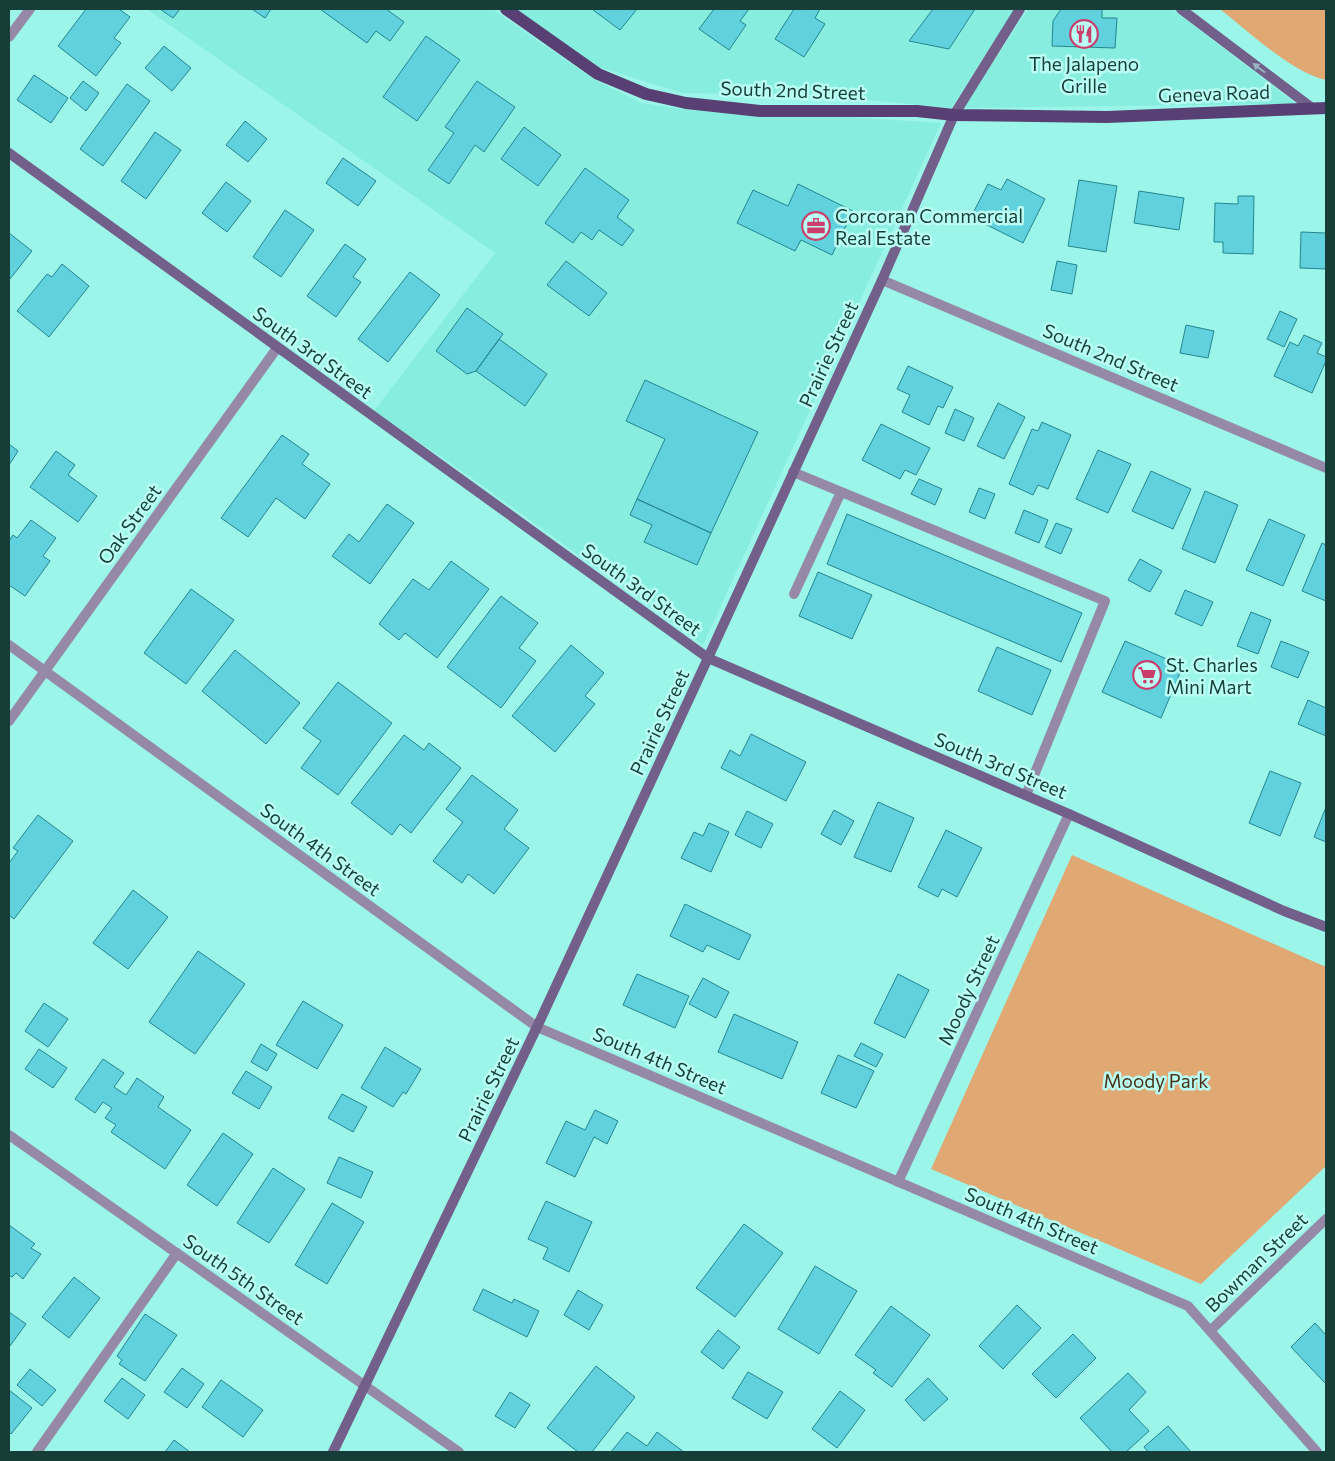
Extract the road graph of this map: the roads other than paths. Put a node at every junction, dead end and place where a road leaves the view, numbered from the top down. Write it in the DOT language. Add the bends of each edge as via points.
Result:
graph roads {
  1 [pos="30,9"];
  2 [pos="506,9"];
  3 [pos="1020,9"];
  4 [pos="1181,9"];
  5 [pos="9,37"];
  6 [pos="1312,108"];
  7 [pos="1326,108"];
  8 [pos="954,114"];
  9 [pos="9,153"];
  10 [pos="882,280"];
  11 [pos="277,348"];
  12 [pos="1326,468"];
  13 [pos="792,472"];
  14 [pos="841,492"];
  15 [pos="794,594"];
  16 [pos="9,645"];
  17 [pos="708,658"];
  18 [pos="45,671"];
  19 [pos="9,721"];
  20 [pos="1026,795"];
  21 [pos="1069,814"];
  22 [pos="1326,927"];
  23 [pos="537,1026"];
  24 [pos="9,1135"];
  25 [pos="898,1182"];
  26 [pos="1326,1219"];
  27 [pos="176,1253"];
  28 [pos="1211,1330"];
  29 [pos="365,1385"];
  30 [pos="38,1452"];
  31 [pos="333,1452"];
  32 [pos="459,1452"];
  33 [pos="1317,1452"];
  1 -- 5 [label="street"];
  2 -- 8 [label="main road, South 2nd Street" via="598,74 646,94 686,103 760,111"];
  3 -- 8 [label="street, Prairie Street"];
  6 -- 4 [label="street, one-way"];
  6 -- 7 [label="main road, Geneva Road"];
  6 -- 8 [label="main road, Geneva Road" via="1107,117"];
  8 -- 10 [label="street, Prairie Street"];
  9 -- 11 [label="street, South 3rd Street"];
  10 -- 12 [label="street, South 2nd Street"];
  10 -- 13 [label="street, Prairie Street"];
  11 -- 17 [label="street, South 3rd Street"];
  11 -- 18 [label="street, Oak Street"];
  13 -- 14 [label="street"];
  13 -- 17 [label="street, Prairie Street"];
  14 -- 15 [label="street"];
  14 -- 20 [label="street" via="1105,601"];
  16 -- 18 [label="street, South 4th Street"];
  17 -- 20 [label="street, South 3rd Street"];
  17 -- 23 [label="street, Prairie Street"];
  18 -- 19 [label="street, Oak Street"];
  18 -- 23 [label="street, South 4th Street"];
  20 -- 21 [label="street, South 3rd Street"];
  21 -- 22 [label="street, South 3rd Street"];
  21 -- 25 [label="street, Moody Street"];
  23 -- 25 [label="street, South 4th Street"];
  23 -- 29 [label="street, Prairie Street"];
  24 -- 27 [label="street, South 5th Street"];
  25 -- 28 [label="street, South 4th Street" via="1188,1306"];
  26 -- 28 [label="street, Bowman Street"];
  27 -- 29 [label="street, South 5th Street"];
  27 -- 30 [label="street"];
  28 -- 33 [label="street, South 4th Street"];
  29 -- 31 [label="street, Prairie Street"];
  29 -- 32 [label="street, South 5th Street"];
}
